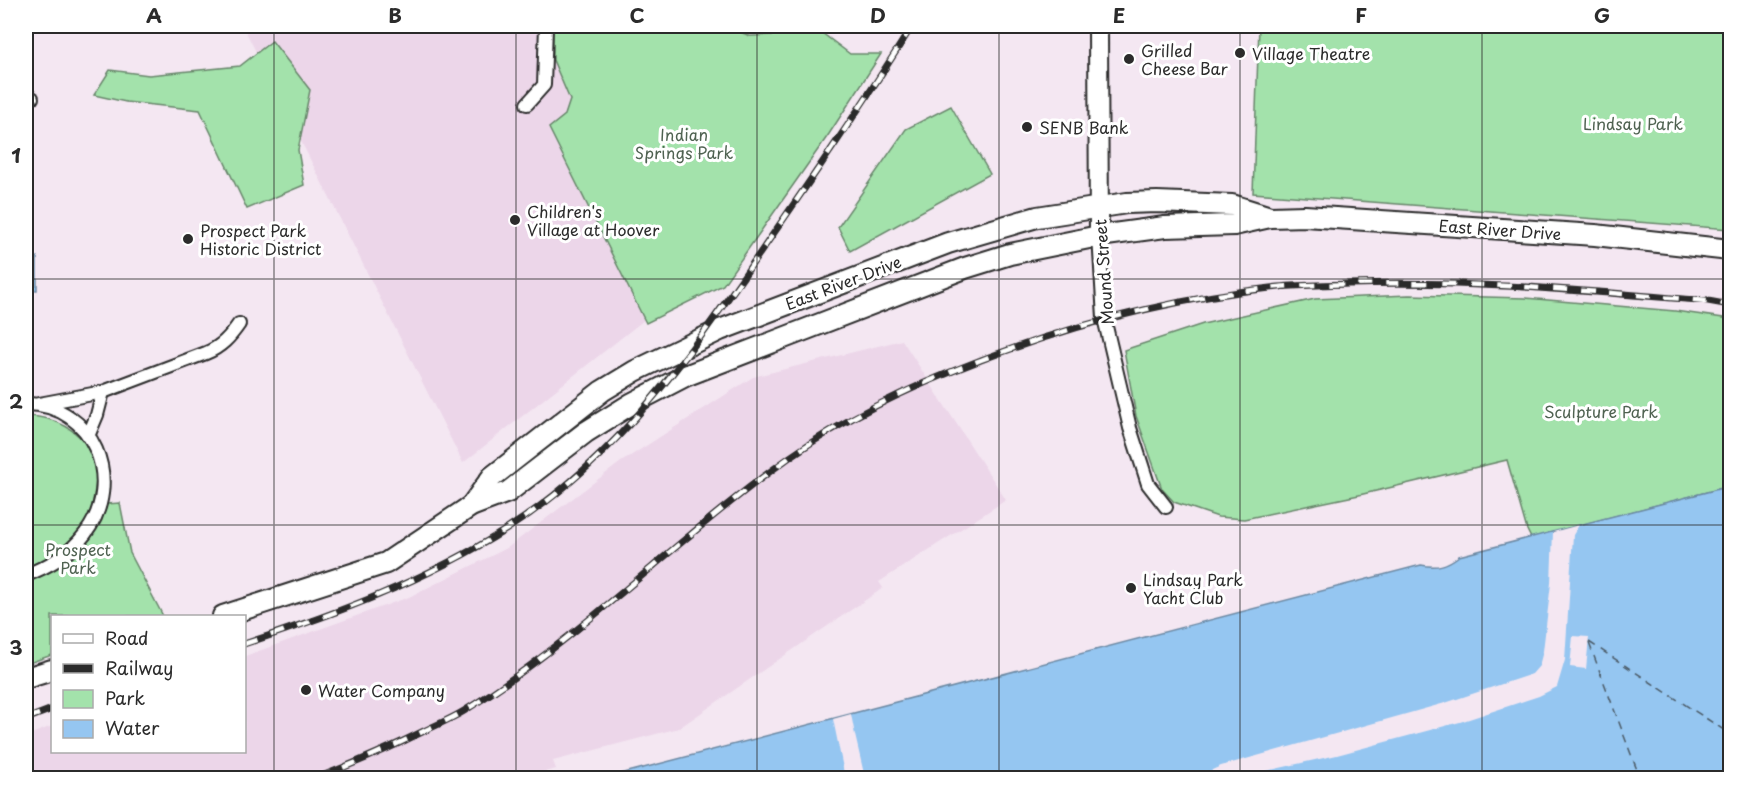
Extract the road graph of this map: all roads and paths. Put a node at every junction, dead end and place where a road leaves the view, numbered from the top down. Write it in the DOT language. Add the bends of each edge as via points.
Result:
graph roads {
  1 [pos="546,26"];
  2 [pos="1098,26"];
  3 [pos="527,104"];
  4 [pos="1099,207"];
  5 [pos="1270,217"];
  6 [pos="1099,236"];
  7 [pos="1731,250"];
  8 [pos="239,324"];
  9 [pos="103,392"];
  10 [pos="32,404"];
  11 [pos="88,434"];
  12 [pos="471,506"];
  13 [pos="1166,507"];
  14 [pos="26,575"];
  15 [pos="226,615"];
  16 [pos="51,670"];
  17 [pos="26,678"];
  1 -- 3 [label="street" via="544,85"];
  2 -- 4 [label="street, Mound Street"];
  4 -- 5 [label="main road, East River Drive" via="1187,202 1232,205"];
  4 -- 6 [label="street, Mound Street"];
  4 -- 12 [label="main road, East River Drive" via="1037,217 948,243 720,330 603,391 492,477"];
  5 -- 6 [label="main road, East River Drive" via="1234,225 1165,227"];
  5 -- 7 [label="main road, East River Drive" via="1574,234"];
  6 -- 12 [label="main road, East River Drive" via="1010,254 965,268 685,376 586,432 508,492"];
  6 -- 13 [label="street, Mound Street" via="1104,318 1130,428 1148,484"];
  8 -- 9 [label="street" via="216,349"];
  9 -- 10 [label="street"];
  9 -- 11 [label="street"];
  10 -- 11 [label="street" via="69,417"];
  11 -- 14 [label="street" via="101,462 98,513 68,554"];
  12 -- 15 [label="main road, East River Drive" via="386,563"];
  16 -- 17 [label="main road"];
}
